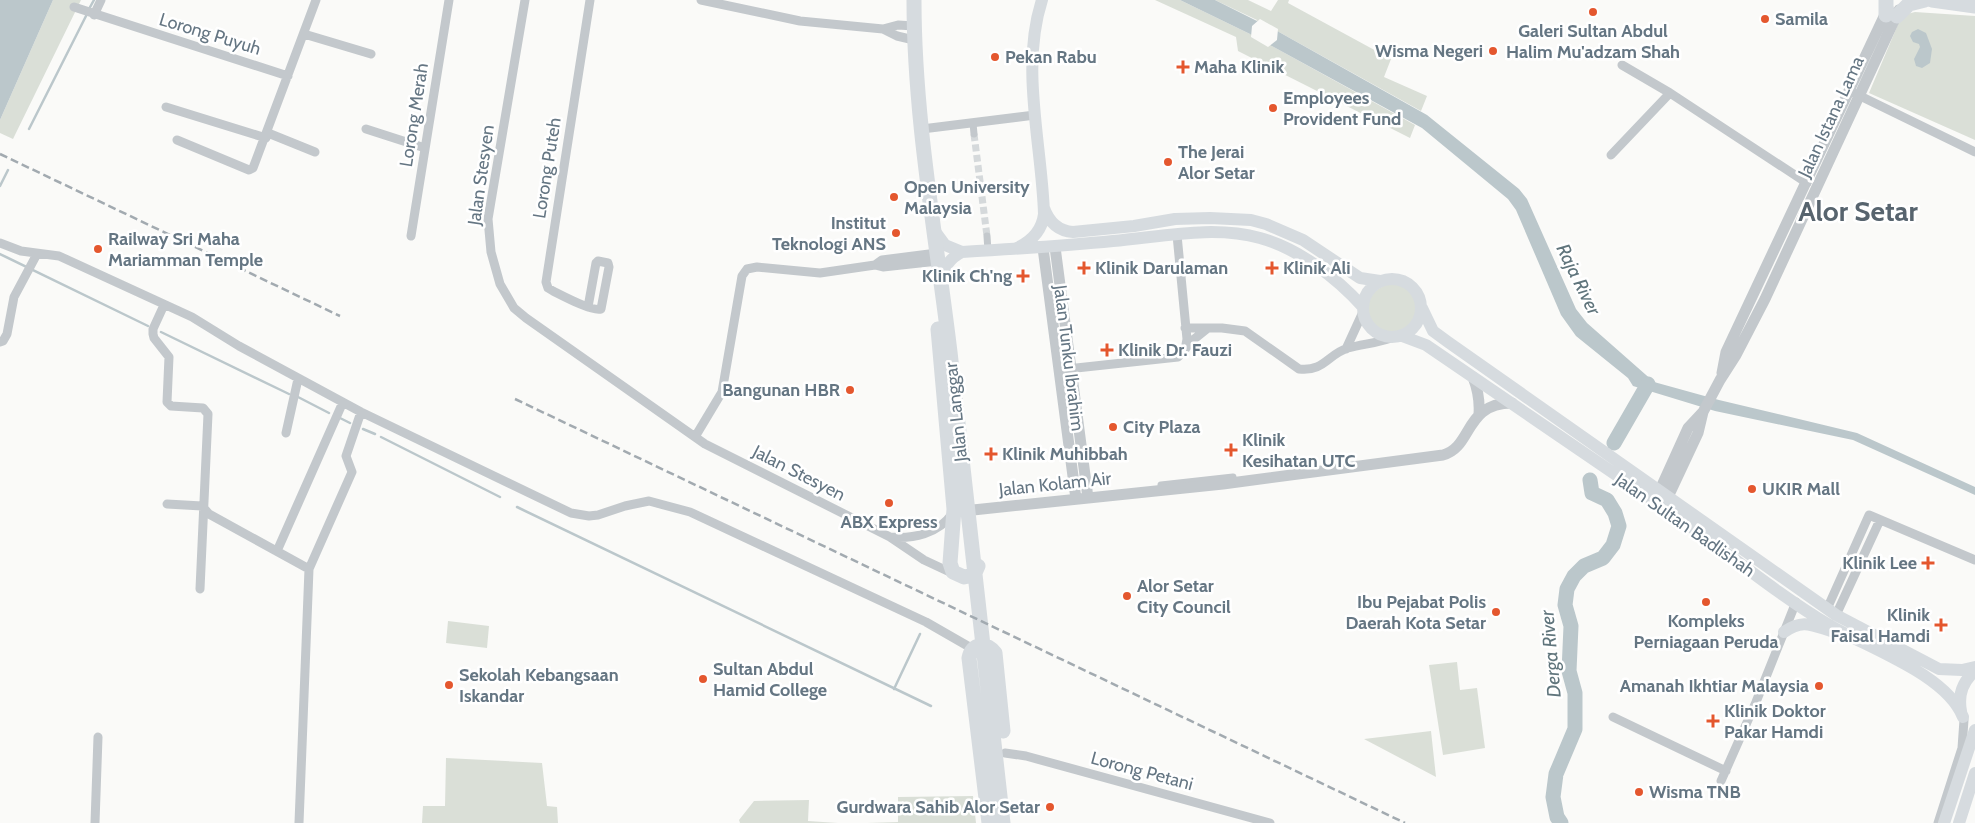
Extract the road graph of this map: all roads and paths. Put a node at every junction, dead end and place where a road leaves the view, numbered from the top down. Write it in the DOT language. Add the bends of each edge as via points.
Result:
graph roads {
  1 [pos="101,0"];
  2 [pos="316,0"];
  3 [pos="449,0"];
  4 [pos="525,0"];
  5 [pos="590,0"];
  6 [pos="701,0"];
  7 [pos="914,0"];
  8 [pos="1042,0"];
  9 [pos="1886,0"];
  10 [pos="1890,0"];
  11 [pos="1903,0"];
  12 [pos="1925,0"];
  13 [pos="1932,0"];
  14 [pos="1975,6"];
  15 [pos="1891,16"];
  16 [pos="883,29"];
  17 [pos="914,33"];
  18 [pos="304,34"];
  19 [pos="371,54"];
  20 [pos="1622,64"];
  21 [pos="288,76"];
  22 [pos="1670,93"];
  23 [pos="1855,94"];
  24 [pos="166,107"];
  25 [pos="1035,115"];
  26 [pos="973,123"];
  27 [pos="366,130"];
  28 [pos="922,130"];
  29 [pos="974,134"];
  30 [pos="267,135"];
  31 [pos="177,140"];
  32 [pos="425,148"];
  33 [pos="315,152"];
  34 [pos="1975,152"];
  35 [pos="1611,155"];
  36 [pos="1807,183"];
  37 [pos="1815,193"];
  38 [pos="1044,208"];
  39 [pos="934,230"];
  40 [pos="1177,235"];
  41 [pos="411,236"];
  42 [pos="986,236"];
  43 [pos="0,243"];
  44 [pos="1049,247"];
  45 [pos="1014,249"];
  46 [pos="988,250"];
  47 [pos="962,252"];
  48 [pos="37,254"];
  49 [pos="938,259"];
  50 [pos="1380,281"];
  51 [pos="941,286"];
  52 [pos="164,305"];
  53 [pos="588,307"];
  54 [pos="1422,308"];
  55 [pos="1363,310"];
  56 [pos="1185,328"];
  57 [pos="1208,328"];
  58 [pos="1396,337"];
  59 [pos="0,342"];
  60 [pos="1346,348"];
  61 [pos="1182,354"];
  62 [pos="1071,369"];
  63 [pos="1059,370"];
  64 [pos="1473,377"];
  65 [pos="298,379"];
  66 [pos="1720,380"];
  67 [pos="343,402"];
  68 [pos="1512,403"];
  69 [pos="361,412"];
  70 [pos="1479,414"];
  71 [pos="286,433"];
  72 [pos="695,438"];
  73 [pos="1233,477"];
  74 [pos="1161,485"];
  75 [pos="1664,495"];
  76 [pos="1082,499"];
  77 [pos="166,504"];
  78 [pos="202,506"];
  79 [pos="954,509"];
  80 [pos="973,510"];
  81 [pos="1880,520"];
  82 [pos="890,537"];
  83 [pos="277,550"];
  84 [pos="1975,560"];
  85 [pos="309,569"];
  86 [pos="959,576"];
  87 [pos="200,589"];
  88 [pos="1796,602"];
  89 [pos="1832,612"];
  90 [pos="1784,632"];
  91 [pos="1860,641"];
  92 [pos="973,649"];
  93 [pos="1975,669"];
  94 [pos="1612,717"];
  95 [pos="1964,719"];
  96 [pos="1975,731"];
  97 [pos="98,737"];
  98 [pos="1005,753"];
  99 [pos="1726,771"];
  100 [pos="1975,773"];
  101 [pos="1721,782"];
  102 [pos="1975,790"];
  103 [pos="95,823"];
  104 [pos="299,823"];
  105 [pos="989,823"];
  106 [pos="1003,823"];
  107 [pos="1013,823"];
  108 [pos="1270,823"];
  109 [pos="1938,823"];
  110 [pos="1944,823"];
  111 [pos="1959,823"];
  112 [pos="1964,823"];
  1 -- 21 [label="street, Lorong Puyuh" via="85,11"];
  2 -- 18 [label="street"];
  3 -- 32 [label="street, Lorong Merah"];
  4 -- 72 [label="street, Jalan Stesyen" via="488,219 491,252 500,284 520,313 540,329"];
  5 -- 53 [label="street, Lorong Puteh" via="546,282 552,292"];
  6 -- 16 [label="street" via="800,22"];
  7 -- 17 [label="main road, Jalan Langgar"];
  8 -- 25 [label="main road" via="1033,43"];
  9 -- 15 [label="main road"];
  10 -- 15 [label="street, Jalan Istana Lama"];
  11 -- 15 [label="street, Jalan Istana Lama"];
  12 -- 15 [label="main road" via="1909,4"];
  13 -- 14 [label="main road"];
  15 -- 23 [label="street, Jalan Istana Lama"];
  16 -- 17 [label="street" via="896,36"];
  16 -- 17 [label="street" via="898,25"];
  17 -- 28 [label="main road, Jalan Langgar"];
  18 -- 19 [label="street"];
  18 -- 21 [label="street"];
  20 -- 22 [label="street"];
  21 -- 30 [label="street"];
  22 -- 35 [label="street"];
  22 -- 36 [label="street"];
  23 -- 34 [label="street"];
  23 -- 36 [label="street, Jalan Istana Lama"];
  23 -- 37 [label="street, Jalan Istana Lama"];
  24 -- 30 [label="street"];
  25 -- 26 [label="street"];
  25 -- 38 [label="main road"];
  26 -- 28 [label="street"];
  26 -- 29 [label="street"];
  27 -- 32 [label="street"];
  28 -- 39 [label="main road, Jalan Langgar"];
  30 -- 31 [label="street" via="254,168 249,170"];
  30 -- 33 [label="street"];
  32 -- 41 [label="street, Lorong Merah"];
  36 -- 37 [label="street"];
  36 -- 66 [label="street, Jalan Istana Lama" via="1726,352"];
  37 -- 66 [label="street, Jalan Istana Lama" via="1745,339"];
  38 -- 45 [label="main road" via="1038,231"];
  38 -- 50 [label="main road" via="1054,225 1073,232 1175,219 1251,220 1303,240 1360,278"];
  39 -- 47 [label="main road" via="945,245"];
  39 -- 49 [label="main road, Jalan Langgar"];
  40 -- 44 [label="main road"];
  40 -- 55 [label="main road" via="1213,232 1262,238 1325,272 1350,293"];
  40 -- 56 [label="street"];
  42 -- 46 [label="street"];
  43 -- 48 [label="street"];
  44 -- 45 [label="main road"];
  44 -- 62 [label="street, Jalan Tunku Ibrahim"];
  44 -- 63 [label="street, Jalan Tunku Ibrahim"];
  45 -- 46 [label="main road"];
  46 -- 47 [label="main road"];
  47 -- 51 [label="main road" via="947,265"];
  48 -- 52 [label="street" via="58,256"];
  48 -- 59 [label="street" via="14,296 7,334"];
  49 -- 51 [label="main road, Jalan Langgar"];
  49 -- 72 [label="street" via="820,273 757,267 747,269 742,276 722,392"];
  49 -- 79 [label="main road" via="932,272"];
  50 -- 54 [label="main road" via="1405,281 1414,288"];
  50 -- 55 [label="main road" via="1367,293"];
  51 -- 80 [label="main road" via="954,329"];
  51 -- 106 [label="main road, Jalan Langgar"];
  52 -- 65 [label="street" via="192,317"];
  52 -- 78 [label="street" via="153,334 169,357 167,402 171,406 204,408 208,414"];
  53 -- 53 [label="street, Lorong Puteh" via="596,263 608,263 601,309 597,311"];
  54 -- 58 [label="main road" via="1416,326 1407,334"];
  54 -- 75 [label="main road, Jalan Sultan Badlishah" via="1433,331"];
  55 -- 58 [label="main road" via="1372,330 1381,336"];
  55 -- 60 [label="street"];
  56 -- 57 [label="street"];
  56 -- 61 [label="street" via="1187,343"];
  57 -- 60 [label="street" via="1245,331 1299,368 1308,370"];
  57 -- 61 [label="street"];
  58 -- 60 [label="street"];
  58 -- 64 [label="main road, Jalan Sultan Badlishah" via="1426,345"];
  61 -- 62 [label="street"];
  62 -- 63 [label="street"];
  62 -- 76 [label="street, Jalan Tunku Ibrahim"];
  63 -- 76 [label="street, Jalan Tunku Ibrahim"];
  64 -- 68 [label="main road, Jalan Sultan Badlishah"];
  64 -- 70 [label="street" via="1478,390"];
  65 -- 67 [label="street"];
  65 -- 71 [label="street"];
  66 -- 75 [label="street, Jalan Istana Lama" via="1704,412 1688,428"];
  67 -- 69 [label="street"];
  67 -- 83 [label="street"];
  68 -- 70 [label="street, Jalan Kolam Air" via="1495,404"];
  68 -- 88 [label="main road, Jalan Sultan Badlishah"];
  69 -- 85 [label="street" via="346,456 352,472"];
  69 -- 92 [label="street" via="571,513 598,515 649,501 690,512 926,622"];
  70 -- 76 [label="street, Jalan Kolam Air" via="1449,454"];
  72 -- 82 [label="street, Jalan Stesyen"];
  73 -- 74 [label="street"];
  75 -- 89 [label="main road, Jalan Sultan Badlishah"];
  76 -- 80 [label="street, Jalan Kolam Air"];
  77 -- 78 [label="street"];
  78 -- 83 [label="street" via="209,514"];
  78 -- 87 [label="street"];
  79 -- 82 [label="street" via="945,522 925,534 909,538"];
  79 -- 86 [label="main road" via="950,563 953,572"];
  80 -- 86 [label="main road" via="978,570 971,576"];
  81 -- 84 [label="street"];
  81 -- 89 [label="street"];
  81 -- 89 [label="street" via="1869,515"];
  82 -- 86 [label="street, Jalan Stesyen" via="924,560"];
  83 -- 85 [label="street"];
  85 -- 104 [label="street"];
  88 -- 90 [label="street"];
  88 -- 91 [label="main road, Jalan Sultan Badlishah"];
  89 -- 93 [label="main road, Jalan Sultan Badlishah" via="1939,669"];
  90 -- 91 [label="main road" via="1794,625 1807,623"];
  90 -- 99 [label="street"];
  91 -- 95 [label="main road, Jalan Sultan Badlishah" via="1933,680 1954,700"];
  92 -- 98 [label="main road" via="985,645 995,653"];
  92 -- 105 [label="main road" via="969,658"];
  93 -- 95 [label="main road" via="1961,691 1960,709"];
  94 -- 99 [label="street"];
  95 -- 96 [label="main road, Jalan Sultan Badlishah"];
  95 -- 109 [label="street" via="1962,748"];
  96 -- 110 [label="main road"];
  97 -- 103 [label="street"];
  98 -- 107 [label="main road"];
  98 -- 108 [label="street, Lorong Petani"];
  99 -- 101 [label="street"];
  100 -- 111 [label="main road"];
  102 -- 112 [label="street"];
}
